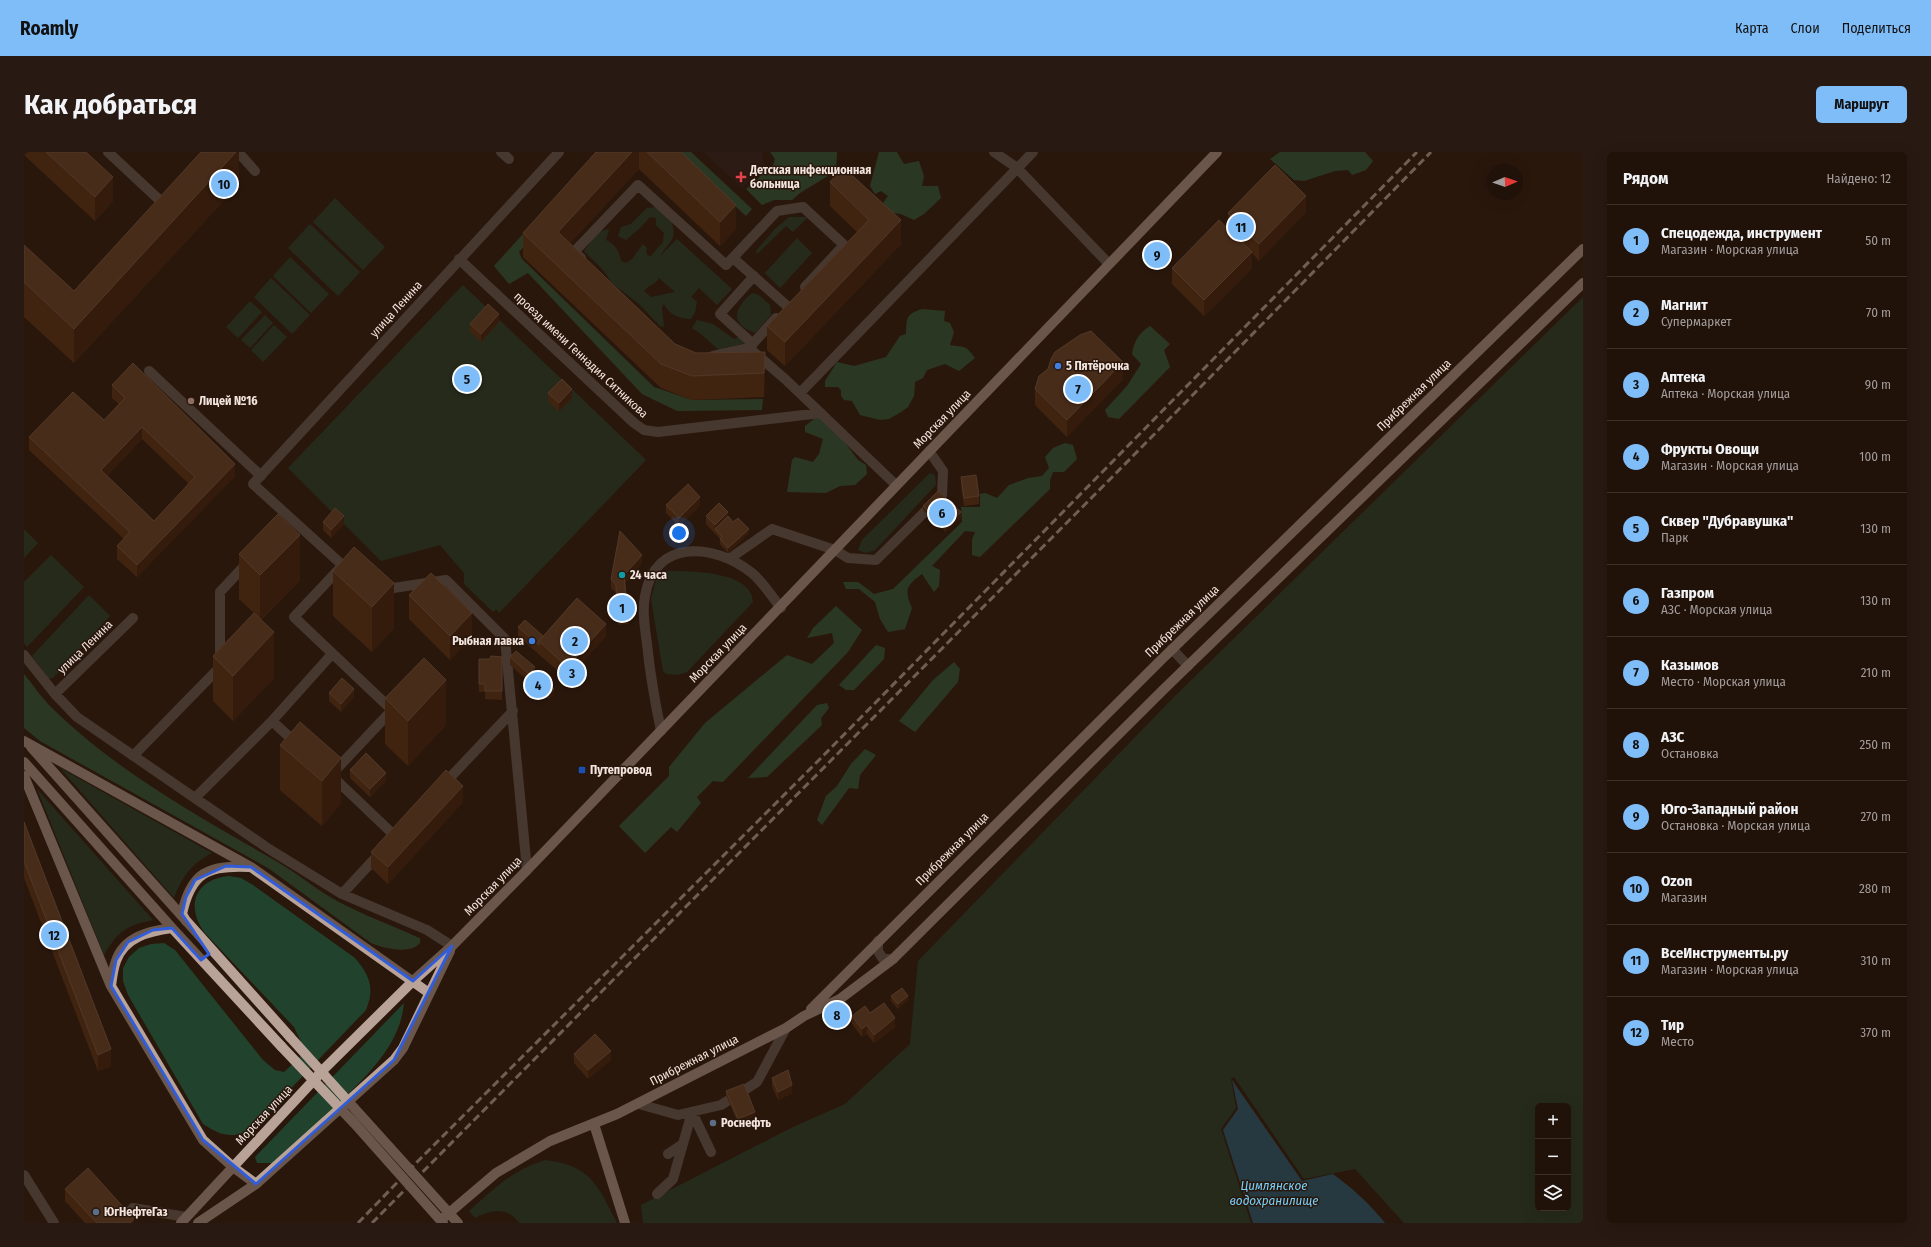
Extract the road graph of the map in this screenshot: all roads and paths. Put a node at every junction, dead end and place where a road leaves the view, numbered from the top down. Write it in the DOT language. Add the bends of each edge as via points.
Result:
graph roads {
  1 [pos="108,152"];
  2 [pos="238,152"];
  3 [pos="560,152"];
  4 [pos="994,152"];
  5 [pos="1033,152"];
  6 [pos="1217,152"];
  7 [pos="1017,168"];
  8 [pos="255,171"];
  9 [pos="169,209"];
  10 [pos="1583,249"];
  11 [pos="733,258"];
  12 [pos="459,259"];
  13 [pos="1109,264"];
  14 [pos="591,268"];
  15 [pos="754,276"];
  16 [pos="1583,282"];
  17 [pos="792,300"];
  18 [pos="751,346"];
  19 [pos="705,357"];
  20 [pos="149,371"];
  21 [pos="800,393"];
  22 [pos="821,413"];
  23 [pos="929,451"];
  24 [pos="261,476"];
  25 [pos="896,485"];
  26 [pos="835,550"];
  27 [pos="258,551"];
  28 [pos="729,560"];
  29 [pos="343,565"];
  30 [pos="356,576"];
  31 [pos="368,582"];
  32 [pos="781,608"];
  33 [pos="133,618"];
  34 [pos="1172,649"];
  35 [pos="332,654"];
  36 [pos="24,655"];
  37 [pos="1188,666"];
  38 [pos="55,694"];
  39 [pos="513,712"];
  40 [pos="272,721"];
  41 [pos="661,731"];
  42 [pos="24,740"];
  43 [pos="304,750"];
  44 [pos="133,756"];
  45 [pos="24,762"];
  46 [pos="24,776"];
  47 [pos="438,791"];
  48 [pos="195,798"];
  49 [pos="251,867"];
  50 [pos="527,870"];
  51 [pos="342,894"];
  52 [pos="172,928"];
  53 [pos="192,928"];
  54 [pos="878,941"];
  55 [pos="452,946"];
  56 [pos="893,959"];
  57 [pos="413,981"];
  58 [pos="110,986"];
  59 [pos="429,993"];
  60 [pos="804,1016"];
  61 [pos="786,1028"];
  62 [pos="639,1104"];
  63 [pos="692,1112"];
  64 [pos="594,1124"];
  65 [pos="682,1144"];
  66 [pos="711,1152"];
  67 [pos="668,1154"];
  68 [pos="233,1167"];
  69 [pos="24,1175"];
  70 [pos="256,1184"];
  71 [pos="657,1194"];
  72 [pos="183,1220"];
  73 [pos="54,1223"];
  74 [pos="118,1223"];
  75 [pos="198,1223"];
  76 [pos="438,1223"];
  77 [pos="443,1223"];
  78 [pos="458,1223"];
  79 [pos="625,1223"];
  1 -- 9 [label="street"];
  2 -- 8 [label="street"];
  3 -- 12 [label="street, улица Ленина"];
  4 -- 7 [label="street"];
  5 -- 7 [label="street"];
  6 -- 13 [label="main road, Морская улица"];
  7 -- 13 [label="street"];
  7 -- 21 [label="street"];
  10 -- 34 [label="main road, Прибрежная улица"];
  11 -- 14 [label="street" via="726,266 638,185 574,252"];
  11 -- 15 [label="street"];
  11 -- 17 [label="street" via="777,211 803,207 844,245"];
  12 -- 22 [label="street, проезд имени Геннадия Ситникова" via="644,430 658,432"];
  12 -- 24 [label="street, улица Ленина"];
  13 -- 23 [label="main road, Морская улица"];
  15 -- 17 [label="street"];
  15 -- 18 [label="street" via="720,314"];
  16 -- 37 [label="main road, Прибрежная улица"];
  17 -- 18 [label="street"];
  18 -- 19 [label="street"];
  18 -- 21 [label="street"];
  20 -- 24 [label="street"];
  21 -- 22 [label="street"];
  22 -- 25 [label="street"];
  23 -- 25 [label="main road, Морская улица"];
  23 -- 26 [label="street" via="943,471 943,490 936,502 876,560 848,558"];
  24 -- 29 [label="street, улица Ленина" via="254,484 287,519"];
  25 -- 26 [label="main road, Морская улица"];
  26 -- 28 [label="street" via="772,529"];
  26 -- 32 [label="main road, Морская улица"];
  27 -- 44 [label="street" via="220,592 220,667"];
  28 -- 32 [label="street" via="753,574"];
  28 -- 41 [label="street" via="707,552 691,550 666,560 655,569 648,581 643,614 652,691"];
  29 -- 30 [label="street"];
  29 -- 35 [label="street" via="294,617"];
  31 -- 39 [label="street" via="387,589 446,580 505,638"];
  32 -- 41 [label="main road, Морская улица"];
  33 -- 38 [label="street, улица Ленина"];
  34 -- 37 [label="street"];
  34 -- 54 [label="main road, Прибрежная улица"];
  35 -- 40 [label="street"];
  35 -- 51 [label="street" via="392,710 328,772 392,839"];
  36 -- 38 [label="street"];
  37 -- 56 [label="main road, Прибрежная улица"];
  38 -- 44 [label="street" via="77,718"];
  39 -- 47 [label="street"];
  39 -- 50 [label="street"];
  40 -- 43 [label="street"];
  40 -- 48 [label="street"];
  41 -- 50 [label="main road, Морская улица"];
  42 -- 49 [label="main road"];
  42 -- 53 [label="main road"];
  44 -- 48 [label="street"];
  45 -- 52 [label="main road"];
  46 -- 58 [label="main road"];
  48 -- 51 [label="street" via="269,849"];
  49 -- 53 [label="main road" via="226,866 210,871 195,880 186,897 182,914"];
  49 -- 57 [label="main road"];
  50 -- 55 [label="main road, Морская улица"];
  51 -- 55 [label="street" via="427,930"];
  52 -- 58 [label="main road" via="153,930 128,942 116,960"];
  52 -- 77 [label="main road, bridge" via="355,1124"];
  53 -- 78 [label="main road, bridge"];
  54 -- 56 [label="street" via="878,951 883,959"];
  54 -- 60 [label="main road, Прибрежная улица"];
  55 -- 57 [label="main road, Морская улица"];
  55 -- 59 [label="main road"];
  56 -- 60 [label="main road, Прибрежная улица" via="840,998"];
  57 -- 59 [label="main road"];
  57 -- 68 [label="main road, Морская улица" via="325,1068"];
  58 -- 68 [label="main road" via="203,1140"];
  59 -- 70 [label="main road" via="403,1048 394,1060"];
  60 -- 61 [label="main road, Прибрежная улица"];
  61 -- 62 [label="main road, Прибрежная улица"];
  61 -- 63 [label="street" via="757,1082 721,1106"];
  62 -- 63 [label="street" via="678,1115"];
  62 -- 64 [label="main road, Прибрежная улица"];
  63 -- 65 [label="street"];
  63 -- 66 [label="street"];
  64 -- 76 [label="main road, Прибрежная улица" via="550,1141 496,1173"];
  64 -- 79 [label="main road"];
  65 -- 67 [label="street"];
  65 -- 71 [label="street" via="673,1180"];
  68 -- 70 [label="main road"];
  68 -- 72 [label="main road, Морская улица"];
  69 -- 73 [label="street"];
  70 -- 75 [label="main road"];
  72 -- 74 [label="street" via="133,1208"];
}
